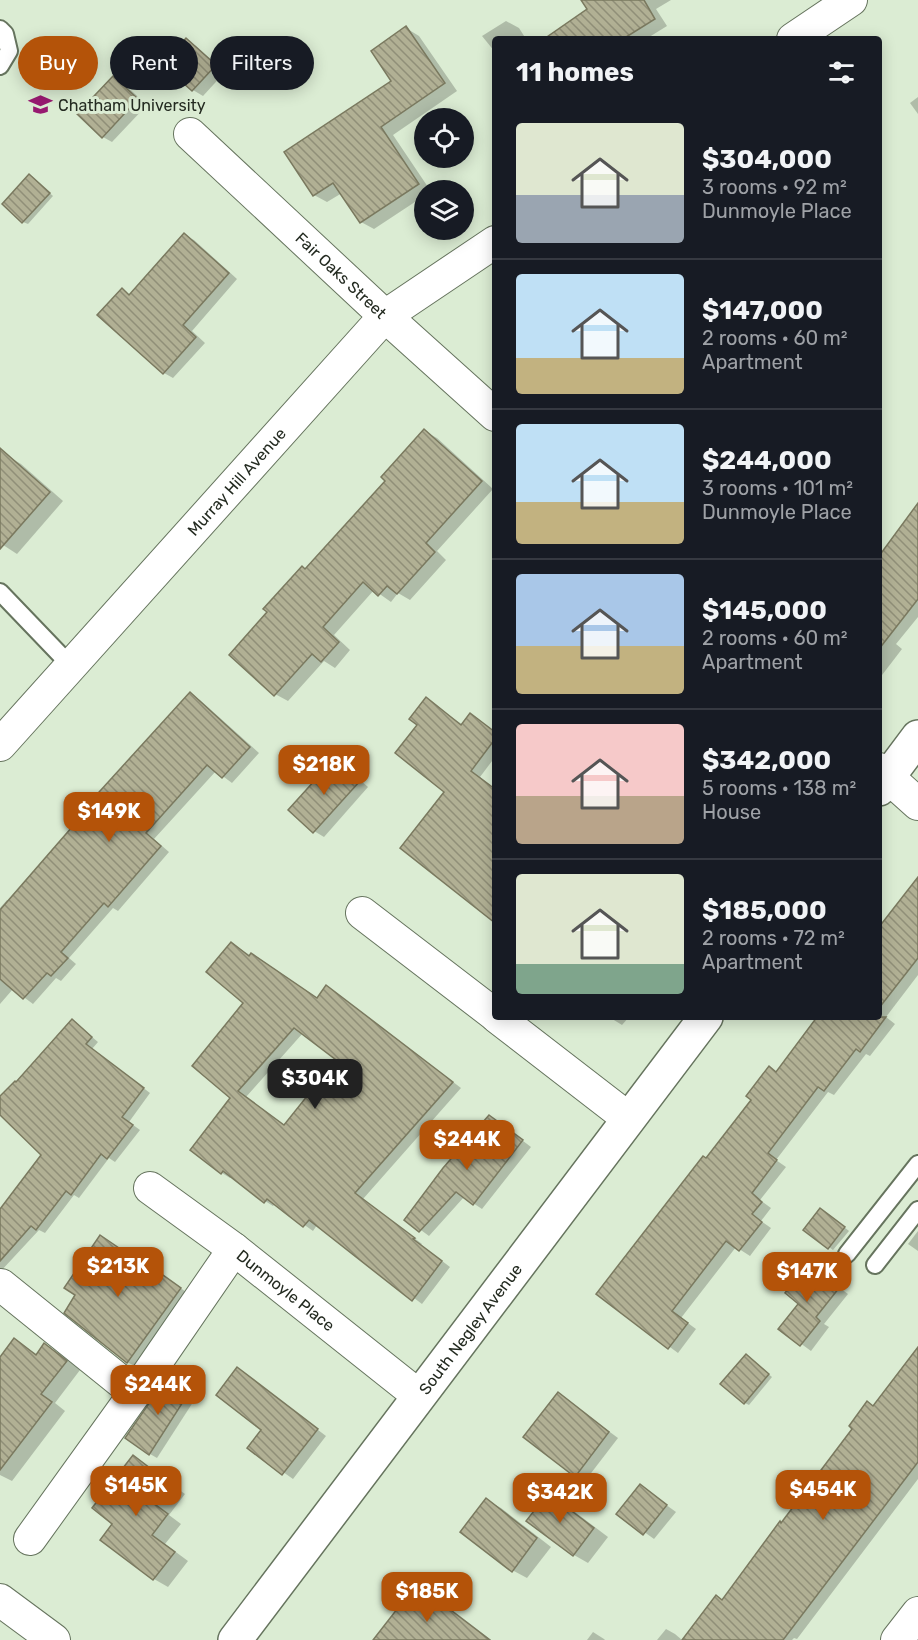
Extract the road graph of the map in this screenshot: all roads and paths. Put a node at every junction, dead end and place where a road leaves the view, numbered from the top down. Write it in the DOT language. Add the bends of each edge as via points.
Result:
graph roads {
  1 [pos="851,0"];
  2 [pos="817,9"];
  3 [pos="0,29"];
  4 [pos="795,36"];
  5 [pos="0,66"];
  6 [pos="190,134"];
  7 [pos="492,244"];
  8 [pos="385,316"];
  9 [pos="492,412"];
  10 [pos="0,592"];
  11 [pos="71,666"];
  12 [pos="918,737"];
  13 [pos="0,745"];
  14 [pos="882,779"];
  15 [pos="918,804"];
  16 [pos="362,913"];
  17 [pos="492,1013"];
  18 [pos="501,1020"];
  19 [pos="704,1020"];
  20 [pos="629,1119"];
  21 [pos="918,1164"];
  22 [pos="150,1188"];
  23 [pos="918,1210"];
  24 [pos="234,1249"];
  25 [pos="847,1254"];
  26 [pos="875,1265"];
  27 [pos="1,1285"];
  28 [pos="135,1393"];
  29 [pos="419,1396"];
  30 [pos="30,1539"];
  31 [pos="0,1600"];
  32 [pos="918,1613"];
  33 [pos="54,1640"];
  34 [pos="235,1640"];
  35 [pos="897,1640"];
  1 -- 2 [label="street"];
  2 -- 4 [label="street"];
  3 -- 5 [label="lane" via="5,33 9,51"];
  6 -- 8 [label="street, Fair Oaks Street"];
  7 -- 8 [label="street, Murray Hill Avenue"];
  8 -- 9 [label="street, Fair Oaks Street"];
  8 -- 11 [label="street, Murray Hill Avenue"];
  10 -- 11 [label="lane"];
  11 -- 13 [label="street, Murray Hill Avenue"];
  12 -- 14 [label="street"];
  14 -- 15 [label="street"];
  16 -- 17 [label="street"];
  18 -- 20 [label="street"];
  19 -- 20 [label="street, South Negley Avenue"];
  20 -- 29 [label="street, South Negley Avenue"];
  21 -- 25 [label="lane"];
  22 -- 24 [label="street, Dunmoyle Place"];
  23 -- 26 [label="lane"];
  24 -- 28 [label="street"];
  24 -- 29 [label="street, Dunmoyle Place"];
  27 -- 28 [label="street"];
  28 -- 30 [label="street"];
  29 -- 34 [label="street, South Negley Avenue"];
  31 -- 33 [label="street"];
  32 -- 35 [label="street"];
}
